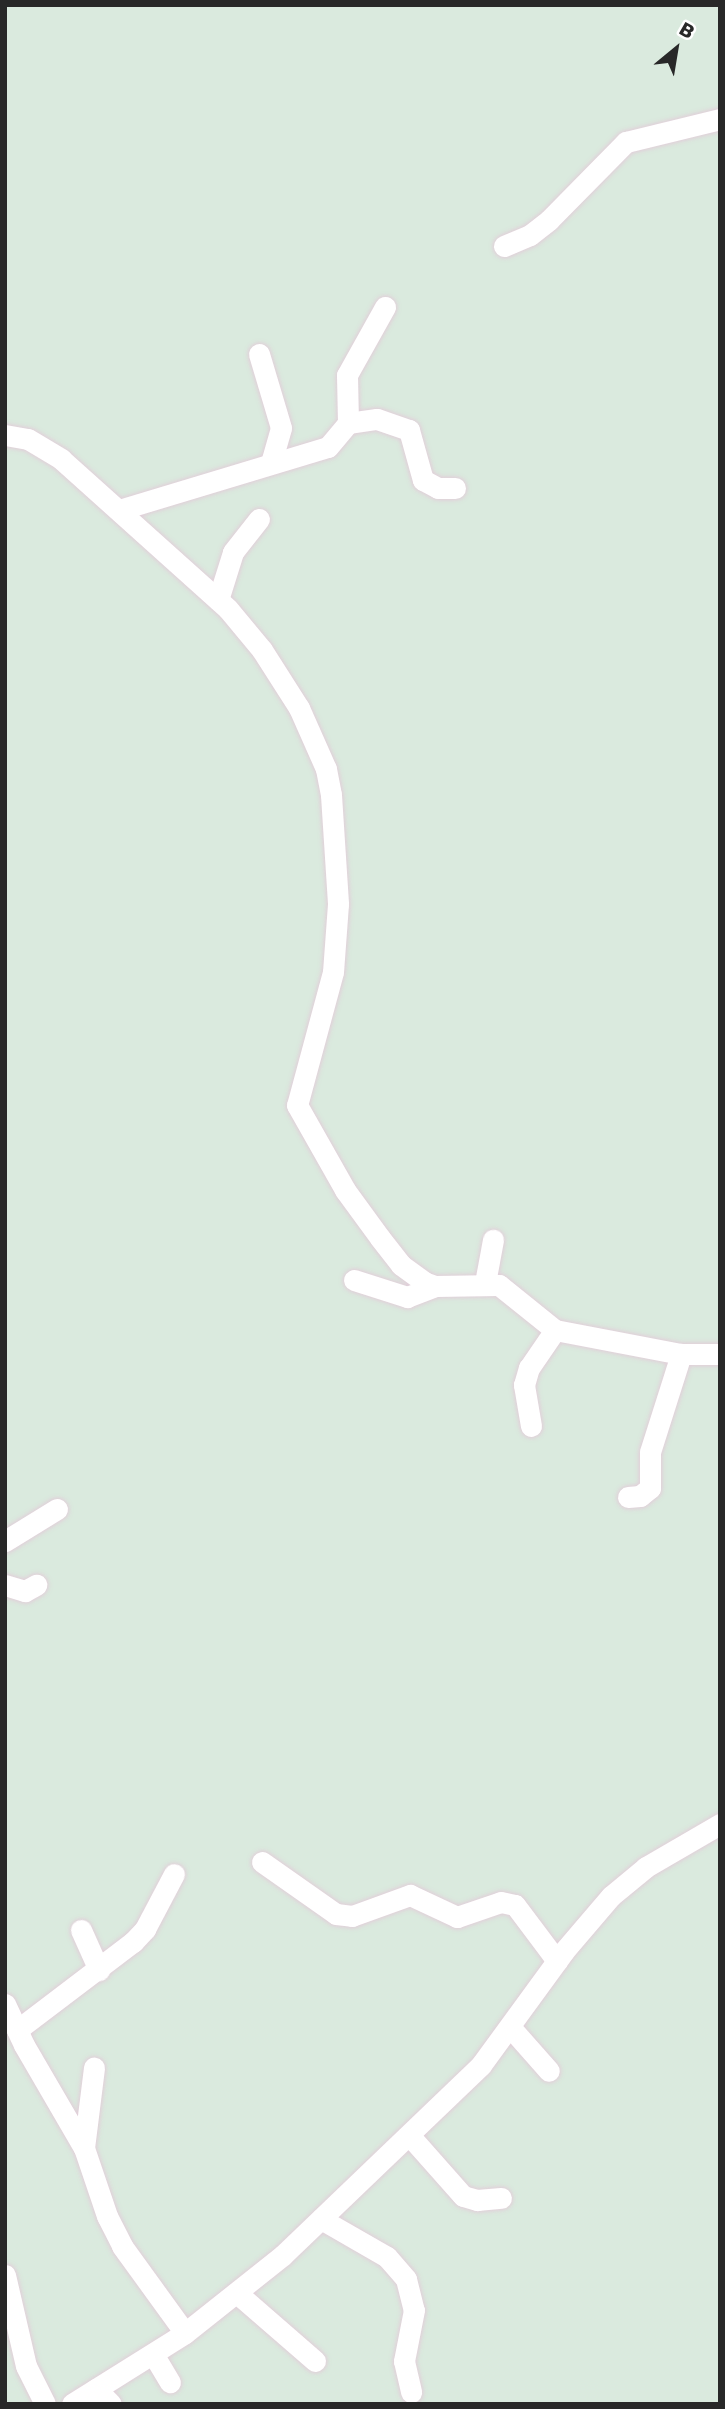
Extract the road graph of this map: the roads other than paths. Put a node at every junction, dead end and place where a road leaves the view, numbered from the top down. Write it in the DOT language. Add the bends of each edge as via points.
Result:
graph roads {
  1 [pos="720,118"];
  2 [pos="504,246"];
  3 [pos="385,307"];
  4 [pos="259,354"];
  5 [pos="348,423"];
  6 [pos="5,435"];
  7 [pos="271,463"];
  8 [pos="455,488"];
  9 [pos="119,510"];
  10 [pos="259,519"];
  11 [pos="218,600"];
  12 [pos="493,1240"];
  13 [pos="354,1280"];
  14 [pos="485,1283"];
  15 [pos="435,1286"];
  16 [pos="555,1329"];
  17 [pos="681,1354"];
  18 [pos="720,1354"];
  19 [pos="531,1426"];
  20 [pos="628,1497"];
  21 [pos="57,1509"];
  22 [pos="5,1541"];
  23 [pos="37,1585"];
  24 [pos="5,1586"];
  25 [pos="720,1825"];
  26 [pos="262,1862"];
  27 [pos="174,1874"];
  28 [pos="81,1930"];
  29 [pos="557,1961"];
  30 [pos="99,1970"];
  31 [pos="5,2004"];
  32 [pos="511,2028"];
  33 [pos="17,2030"];
  34 [pos="94,2068"];
  35 [pos="548,2071"];
  36 [pos="409,2135"];
  37 [pos="84,2148"];
  38 [pos="500,2198"];
  39 [pos="321,2219"];
  40 [pos="5,2275"];
  41 [pos="238,2294"];
  42 [pos="185,2333"];
  43 [pos="153,2354"];
  44 [pos="315,2361"];
  45 [pos="170,2382"];
  46 [pos="411,2392"];
  47 [pos="103,2396"];
  48 [pos="45,2404"];
  49 [pos="72,2404"];
  1 -- 2 [label="street" via="625,142 549,220 530,236"];
  3 -- 5 [label="street" via="347,375"];
  4 -- 7 [label="street" via="281,428"];
  5 -- 7 [label="street" via="328,447"];
  5 -- 8 [label="street" via="377,419 410,429 423,480 438,488"];
  6 -- 9 [label="street" via="43,447"];
  7 -- 9 [label="street"];
  9 -- 11 [label="street"];
  10 -- 11 [label="street" via="233,552"];
  11 -- 15 [label="street" via="248,631 292,696 317,748 331,795 337,947 297,1105 345,1190 380,1238 412,1275"];
  12 -- 14 [label="street"];
  13 -- 15 [label="street" via="407,1297"];
  14 -- 15 [label="street"];
  14 -- 16 [label="street" via="520,1297"];
  16 -- 17 [label="street"];
  16 -- 19 [label="street" via="529,1368 524,1385"];
  17 -- 18 [label="street"];
  17 -- 20 [label="street" via="650,1452 650,1488 640,1496"];
  21 -- 22 [label="street"];
  23 -- 24 [label="street" via="25,1591"];
  25 -- 29 [label="street" via="629,1880 592,1916"];
  26 -- 29 [label="street" via="336,1914 352,1916 410,1895 457,1917 501,1902 515,1905"];
  27 -- 30 [label="street" via="145,1929"];
  28 -- 30 [label="street"];
  29 -- 32 [label="street"];
  30 -- 33 [label="street"];
  31 -- 33 [label="street"];
  32 -- 35 [label="street"];
  32 -- 36 [label="street" via="481,2065"];
  33 -- 37 [label="street"];
  34 -- 37 [label="street"];
  36 -- 38 [label="street" via="463,2196"];
  36 -- 39 [label="street"];
  37 -- 42 [label="street" via="122,2246"];
  39 -- 41 [label="street"];
  39 -- 46 [label="street" via="387,2256 406,2279 414,2310 404,2361"];
  40 -- 48 [label="street" via="26,2366"];
  41 -- 42 [label="street"];
  41 -- 44 [label="street"];
  42 -- 43 [label="street"];
  43 -- 45 [label="street"];
  43 -- 47 [label="street"];
  47 -- 49 [label="street"];
}
